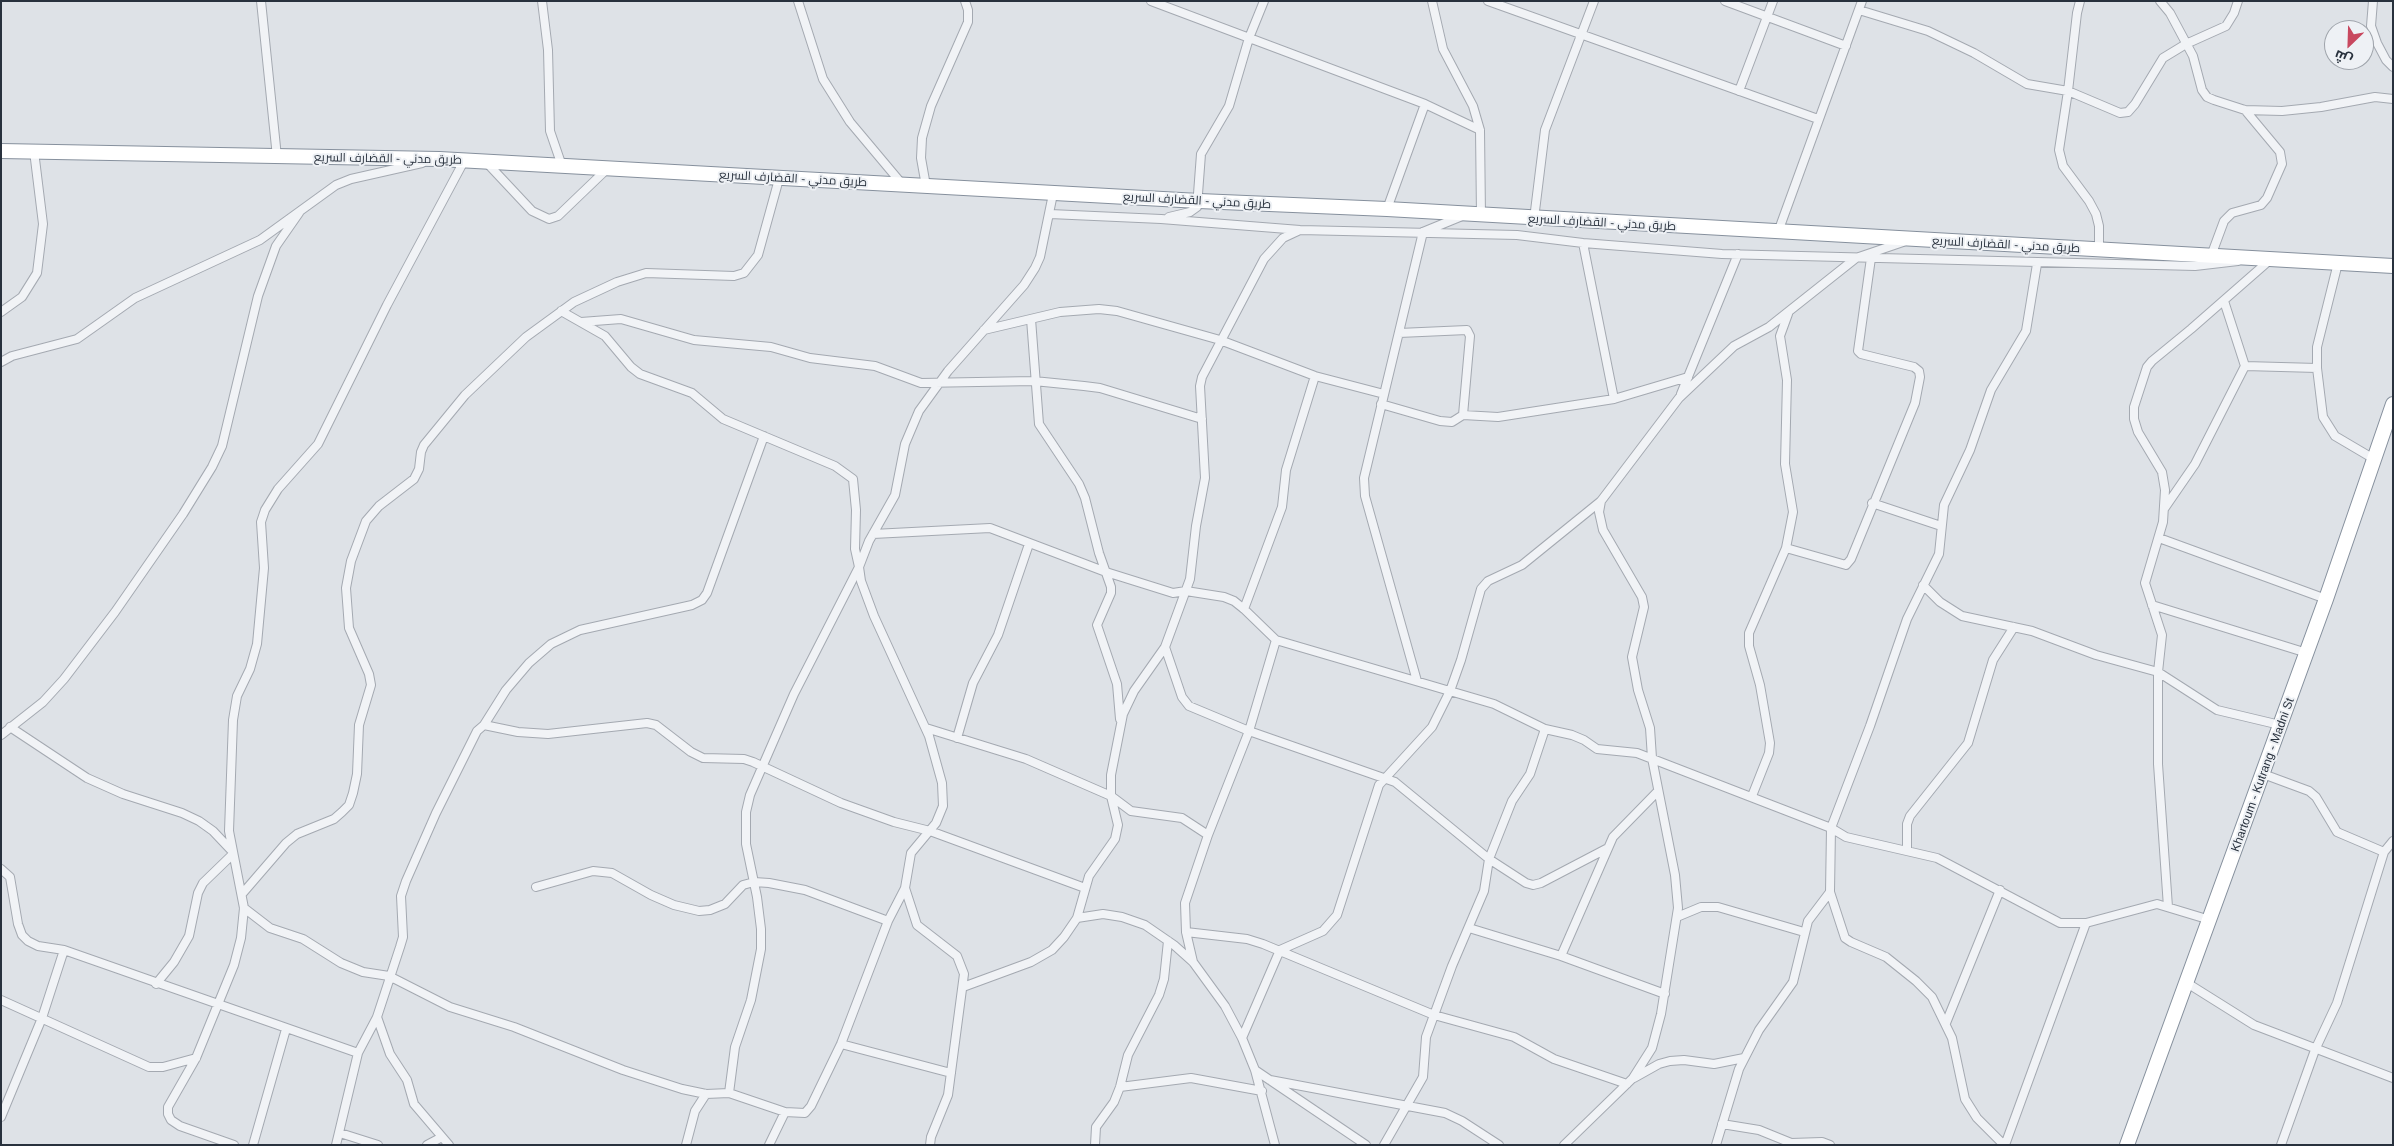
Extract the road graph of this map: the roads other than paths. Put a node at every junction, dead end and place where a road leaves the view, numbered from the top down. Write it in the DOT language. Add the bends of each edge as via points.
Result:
graph roads {
  1 [pos="261,1"];
  2 [pos="542,1"];
  3 [pos="798,1"];
  4 [pos="965,1"];
  5 [pos="1151,1"];
  6 [pos="1264,1"];
  7 [pos="1432,1"];
  8 [pos="1488,1"];
  9 [pos="1594,1"];
  10 [pos="1725,1"];
  11 [pos="1774,1"];
  12 [pos="1862,1"];
  13 [pos="2080,1"];
  14 [pos="2160,1"];
  15 [pos="2238,1"];
  16 [pos="2373,1"];
  17 [pos="1859,10"];
  18 [pos="1768,17"];
  19 [pos="1582,35"];
  20 [pos="1250,38"];
  21 [pos="2186,44"];
  22 [pos="1846,46"];
  23 [pos="2393,67"];
  24 [pos="1739,90"];
  25 [pos="2068,91"];
  26 [pos="2393,99"];
  27 [pos="1425,104"];
  28 [pos="2245,110"];
  29 [pos="1818,119"];
  30 [pos="1480,130"];
  31 [pos="1,151"];
  32 [pos="34,151"];
  33 [pos="277,158"];
  34 [pos="439,160"];
  35 [pos="464,161"];
  36 [pos="486,162"];
  37 [pos="562,166"];
  38 [pos="607,169"];
  39 [pos="779,179"];
  40 [pos="902,184"];
  41 [pos="926,186"];
  42 [pos="1053,194"];
  43 [pos="1200,201"];
  44 [pos="1387,209"];
  45 [pos="299,213"];
  46 [pos="1050,214"];
  47 [pos="1464,215"];
  48 [pos="1481,216"];
  49 [pos="1162,219"];
  50 [pos="1534,219"];
  51 [pos="1300,230"];
  52 [pos="1423,232"];
  53 [pos="1778,232"];
  54 [pos="1910,239"];
  55 [pos="1583,243"];
  56 [pos="2099,250"];
  57 [pos="1738,254"];
  58 [pos="2211,256"];
  59 [pos="1856,258"];
  60 [pos="1871,258"];
  61 [pos="2254,258"];
  62 [pos="2271,259"];
  63 [pos="2338,263"];
  64 [pos="2037,264"];
  65 [pos="2393,266"];
  66 [pos="2224,301"];
  67 [pos="561,311"];
  68 [pos="1791,311"];
  69 [pos="1,312"];
  70 [pos="1031,319"];
  71 [pos="582,322"];
  72 [pos="984,330"];
  73 [pos="1399,333"];
  74 [pos="1220,340"];
  75 [pos="1,362"];
  76 [pos="2245,366"];
  77 [pos="2317,368"];
  78 [pos="1315,376"];
  79 [pos="1688,377"];
  80 [pos="1034,381"];
  81 [pos="939,384"];
  82 [pos="1384,394"];
  83 [pos="1679,398"];
  84 [pos="1614,399"];
  85 [pos="1381,404"];
  86 [pos="2393,404"];
  87 [pos="1463,415"];
  88 [pos="1202,418"];
  89 [pos="764,436"];
  90 [pos="2374,459"];
  91 [pos="1601,501"];
  92 [pos="1872,504"];
  93 [pos="2164,509"];
  94 [pos="1942,526"];
  95 [pos="873,534"];
  96 [pos="2159,538"];
  97 [pos="1029,544"];
  98 [pos="1786,548"];
  99 [pos="859,567"];
  100 [pos="1106,572"];
  101 [pos="1923,585"];
  102 [pos="1186,591"];
  103 [pos="2326,599"];
  104 [pos="2152,605"];
  105 [pos="1244,609"];
  106 [pos="2014,626"];
  107 [pos="1276,640"];
  108 [pos="1165,646"];
  109 [pos="2307,653"];
  110 [pos="2158,672"];
  111 [pos="1417,681"];
  112 [pos="1450,691"];
  113 [pos="1121,724"];
  114 [pos="484,725"];
  115 [pos="2280,726"];
  116 [pos="10,727"];
  117 [pos="926,728"];
  118 [pos="1545,729"];
  119 [pos="1249,731"];
  120 [pos="1,735"];
  121 [pos="957,738"];
  122 [pos="1652,758"];
  123 [pos="762,767"];
  124 [pos="2263,774"];
  125 [pos="1384,777"];
  126 [pos="1658,791"];
  127 [pos="1111,796"];
  128 [pos="1752,796"];
  129 [pos="1831,828"];
  130 [pos="930,831"];
  131 [pos="1208,834"];
  132 [pos="2393,841"];
  133 [pos="1606,849"];
  134 [pos="1907,851"];
  135 [pos="232,852"];
  136 [pos="2384,852"];
  137 [pos="1489,859"];
  138 [pos="1,869"];
  139 [pos="754,882"];
  140 [pos="536,887"];
  141 [pos="905,888"];
  142 [pos="1085,888"];
  143 [pos="2000,890"];
  144 [pos="1830,892"];
  145 [pos="242,894"];
  146 [pos="2168,907"];
  147 [pos="244,908"];
  148 [pos="1677,917"];
  149 [pos="1077,918"];
  150 [pos="2210,920"];
  151 [pos="888,921"];
  152 [pos="2086,923"];
  153 [pos="1469,928"];
  154 [pos="1186,932"];
  155 [pos="1804,932"];
  156 [pos="1168,941"];
  157 [pos="64,950"];
  158 [pos="1280,950"];
  159 [pos="1561,956"];
  160 [pos="1193,962"];
  161 [pos="389,976"];
  162 [pos="2187,983"];
  163 [pos="156,984"];
  164 [pos="963,987"];
  165 [pos="1665,994"];
  166 [pos="1,1000"];
  167 [pos="216,1005"];
  168 [pos="1434,1015"];
  169 [pos="377,1017"];
  170 [pos="42,1018"];
  171 [pos="1946,1023"];
  172 [pos="286,1029"];
  173 [pos="1242,1038"];
  174 [pos="840,1044"];
  175 [pos="2315,1050"];
  176 [pos="358,1053"];
  177 [pos="196,1058"];
  178 [pos="1744,1058"];
  179 [pos="1255,1070"];
  180 [pos="951,1073"];
  181 [pos="2393,1078"];
  182 [pos="1270,1080"];
  183 [pos="1630,1081"];
  184 [pos="1120,1087"];
  185 [pos="1262,1091"];
  186 [pos="729,1093"];
  187 [pos="706,1094"];
  188 [pos="1407,1105"];
  189 [pos="785,1112"];
  190 [pos="1,1118"];
  191 [pos="1722,1124"];
  192 [pos="340,1133"];
  193 [pos="442,1137"];
  194 [pos="234,1145"];
  195 [pos="253,1145"];
  196 [pos="336,1145"];
  197 [pos="378,1145"];
  198 [pos="427,1145"];
  199 [pos="449,1145"];
  200 [pos="686,1145"];
  201 [pos="769,1145"];
  202 [pos="930,1145"];
  203 [pos="1095,1145"];
  204 [pos="1275,1145"];
  205 [pos="1366,1145"];
  206 [pos="1384,1145"];
  207 [pos="1499,1145"];
  208 [pos="1564,1145"];
  209 [pos="1716,1145"];
  210 [pos="1830,1145"];
  211 [pos="2004,1145"];
  212 [pos="2128,1145"];
  213 [pos="2281,1145"];
  1 -- 33 [label="street"];
  2 -- 37 [label="street" via="548,50 550,131"];
  3 -- 40 [label="street" via="823,78 850,122"];
  4 -- 41 [label="street" via="968,22 931,106 922,138 921,158"];
  5 -- 20 [label="street"];
  6 -- 20 [label="street"];
  7 -- 30 [label="street" via="1443,50 1473,106"];
  8 -- 19 [label="street"];
  9 -- 19 [label="street"];
  10 -- 18 [label="street"];
  11 -- 18 [label="street"];
  12 -- 17 [label="street"];
  13 -- 25 [label="street"];
  14 -- 21 [label="street"];
  15 -- 21 [label="street" via="2226,26"];
  16 -- 23 [label="street" via="2371,26 2386,60"];
  17 -- 22 [label="street"];
  17 -- 25 [label="street" via="1928,31 2027,84"];
  18 -- 22 [label="street"];
  18 -- 24 [label="street"];
  19 -- 24 [label="street"];
  19 -- 50 [label="street" via="1545,130"];
  20 -- 27 [label="street"];
  20 -- 43 [label="street" via="1229,106 1201,154"];
  21 -- 25 [label="street" via="2163,58 2128,112 2120,113"];
  21 -- 28 [label="street" via="2207,97"];
  22 -- 29 [label="street"];
  24 -- 29 [label="street"];
  25 -- 56 [label="street" via="2060,130 2060,158 2096,214"];
  26 -- 28 [label="street" via="2374,97 2282,111"];
  27 -- 30 [label="street"];
  27 -- 44 [label="street"];
  28 -- 58 [label="street" via="2280,152 2282,164 2267,198 2261,204 2232,213 2224,220"];
  29 -- 53 [label="street"];
  30 -- 48 [label="street"];
  31 -- 32 [label="highway, طريق مدني - القضارف السريع"];
  32 -- 33 [label="highway, طريق مدني - القضارف السريع"];
  32 -- 69 [label="street" via="43,224 37,273 22,297"];
  33 -- 34 [label="highway, طريق مدني - القضارف السريع"];
  34 -- 35 [label="highway, طريق مدني - القضارف السريع"];
  34 -- 45 [label="street" via="351,179 336,185"];
  35 -- 36 [label="highway, طريق مدني - القضارف السريع"];
  35 -- 135 [label="street" via="318,444 278,489 263,516 264,568 257,644 234,709 229,831"];
  36 -- 37 [label="highway, طريق مدني - القضارف السريع"];
  36 -- 38 [label="street" via="532,211 548,219 558,216"];
  37 -- 38 [label="highway, طريق مدني - القضارف السريع"];
  38 -- 39 [label="highway, طريق مدني - القضارف السريع"];
  39 -- 40 [label="highway, طريق مدني - القضارف السريع"];
  39 -- 67 [label="street" via="758,254 744,273 734,276 632,276"];
  40 -- 41 [label="highway, طريق مدني - القضارف السريع"];
  41 -- 42 [label="highway, طريق مدني - القضارف السريع"];
  42 -- 43 [label="highway, طريق مدني - القضارف السريع"];
  42 -- 46 [label="street"];
  43 -- 44 [label="highway, طريق مدني - القضارف السريع"];
  43 -- 49 [label="street" via="1194,210"];
  44 -- 47 [label="highway, طريق مدني - القضارف السريع"];
  45 -- 75 [label="street" via="251,244 136,298 77,339 12,356"];
  45 -- 116 [label="street" via="276,246 258,296 222,446 212,467 126,596 75,664 43,702"];
  46 -- 49 [label="street"];
  46 -- 72 [label="street" via="1035,268"];
  47 -- 48 [label="highway, طريق مدني - القضارف السريع"];
  47 -- 52 [label="street"];
  48 -- 50 [label="highway, طريق مدني - القضارف السريع"];
  49 -- 51 [label="street"];
  50 -- 53 [label="highway, طريق مدني - القضارف السريع"];
  51 -- 52 [label="street"];
  51 -- 74 [label="street" via="1283,238 1264,259"];
  52 -- 55 [label="street" via="1517,235"];
  52 -- 73 [label="street"];
  53 -- 54 [label="highway, طريق مدني - القضارف السريع"];
  54 -- 56 [label="highway, طريق مدني - القضارف السريع"];
  54 -- 59 [label="street"];
  55 -- 57 [label="street"];
  55 -- 84 [label="street"];
  56 -- 58 [label="highway, طريق مدني - القضارف السريع"];
  57 -- 59 [label="street"];
  57 -- 79 [label="street"];
  58 -- 61 [label="highway, طريق مدني - القضارف السريع"];
  59 -- 60 [label="street"];
  59 -- 68 [label="street"];
  60 -- 64 [label="street"];
  60 -- 92 [label="street" via="1858,351 1914,367 1920,377 1915,403"];
  61 -- 62 [label="highway, طريق مدني - القضارف السريع"];
  61 -- 64 [label="street" via="2223,265 2195,266"];
  62 -- 63 [label="highway, طريق مدني - القضارف السريع"];
  62 -- 66 [label="street"];
  63 -- 65 [label="highway, طريق مدني - القضارف السريع"];
  63 -- 77 [label="street" via="2317,347"];
  64 -- 94 [label="street" via="2026,330 1991,390 1970,450 1944,506"];
  66 -- 76 [label="street"];
  66 -- 93 [label="street" via="2152,360 2134,408 2138,432 2162,472"];
  67 -- 71 [label="street"];
  67 -- 145 [label="street" via="526,337 464,395 424,445 414,479 379,506 366,521 351,561 346,588 349,628 371,685 359,725 353,793 349,805 338,816 297,834 286,843"];
  68 -- 83 [label="street" via="1734,346"];
  68 -- 98 [label="street" via="1780,336 1787,380 1785,464 1793,512"];
  70 -- 72 [label="street"];
  70 -- 74 [label="street" via="1060,312 1117,311"];
  70 -- 80 [label="street"];
  71 -- 81 [label="street" via="621,319 694,340 771,347 810,358 875,366 910,380"];
  71 -- 89 [label="street" via="605,336 640,374 692,393 724,420"];
  72 -- 81 [label="street"];
  73 -- 82 [label="street"];
  73 -- 87 [label="street" via="1466,330 1470,336"];
  74 -- 78 [label="street"];
  74 -- 88 [label="street" via="1202,377"];
  76 -- 77 [label="street"];
  76 -- 93 [label="street" via="2195,464"];
  77 -- 90 [label="street" via="2323,417 2328,428 2335,436"];
  78 -- 82 [label="street"];
  78 -- 105 [label="street" via="1286,470 1282,507"];
  79 -- 83 [label="street"];
  79 -- 84 [label="street"];
  80 -- 81 [label="street"];
  80 -- 88 [label="street" via="1100,388"];
  80 -- 100 [label="street" via="1039,424 1079,484"];
  81 -- 95 [label="street" via="911,427 895,495"];
  82 -- 85 [label="street"];
  83 -- 91 [label="street"];
  84 -- 87 [label="street" via="1498,417"];
  85 -- 87 [label="street" via="1440,421 1452,422"];
  85 -- 111 [label="street" via="1366,467 1365,496"];
  86 -- 90 [label="highway, Khartoum - Kutrang - Madni St"];
  88 -- 102 [label="street" via="1205,478"];
  89 -- 99 [label="street" via="835,466 853,479 855,549"];
  89 -- 114 [label="street" via="702,600 580,630 551,644 506,690"];
  90 -- 103 [label="highway, Khartoum - Kutrang - Madni St"];
  91 -- 112 [label="street" via="1522,566 1488,581 1481,589"];
  91 -- 122 [label="street" via="1599,512 1603,530 1642,597 1644,607 1632,657 1650,728"];
  92 -- 94 [label="street"];
  92 -- 98 [label="street" via="1846,565"];
  93 -- 96 [label="street"];
  94 -- 101 [label="street" via="1939,554"];
  95 -- 97 [label="street" via="944,532 981,526"];
  95 -- 99 [label="street"];
  96 -- 103 [label="street"];
  96 -- 104 [label="street" via="2145,583"];
  97 -- 100 [label="street"];
  97 -- 121 [label="street" via="998,635 973,683"];
  98 -- 128 [label="street" via="1749,633 1770,743"];
  99 -- 117 [label="street" via="874,616"];
  99 -- 123 [label="street" via="794,694"];
  100 -- 102 [label="street" via="1173,593"];
  100 -- 113 [label="street" via="1112,593 1097,624 1117,684"];
  101 -- 106 [label="street" via="1940,602 1962,616"];
  101 -- 129 [label="street" via="1907,619"];
  102 -- 105 [label="street" via="1224,597"];
  102 -- 108 [label="street"];
  103 -- 109 [label="highway, Khartoum - Kutrang - Madni St"];
  104 -- 109 [label="street"];
  104 -- 110 [label="street" via="2162,635"];
  105 -- 107 [label="street"];
  106 -- 110 [label="street" via="2096,655"];
  106 -- 134 [label="street" via="1993,660 1968,743 1910,816"];
  107 -- 111 [label="street"];
  107 -- 119 [label="street"];
  108 -- 113 [label="street" via="1127,702"];
  108 -- 119 [label="street" via="1182,697 1190,706"];
  109 -- 115 [label="highway, Khartoum - Kutrang - Madni St"];
  110 -- 115 [label="street" via="2217,710"];
  110 -- 146 [label="street" via="2158,764"];
  111 -- 112 [label="street"];
  112 -- 118 [label="street" via="1494,704"];
  112 -- 125 [label="street" via="1424,739"];
  113 -- 127 [label="street" via="1111,775"];
  114 -- 123 [label="street" via="548,734 656,725 703,758 744,759"];
  114 -- 161 [label="street" via="477,732 436,813 406,881 401,896 403,937"];
  115 -- 124 [label="highway, Khartoum - Kutrang - Madni St"];
  116 -- 120 [label="street"];
  116 -- 135 [label="street" via="87,778 199,821"];
  117 -- 121 [label="street"];
  117 -- 130 [label="street" via="940,777 943,806"];
  118 -- 122 [label="street" via="1572,735 1597,749 1638,753"];
  118 -- 137 [label="street" via="1530,774 1512,801"];
  119 -- 125 [label="street"];
  119 -- 131 [label="street"];
  121 -- 127 [label="street" via="1026,759"];
  122 -- 126 [label="street"];
  122 -- 128 [label="street"];
  123 -- 130 [label="street" via="842,803"];
  123 -- 139 [label="street" via="746,812 746,844"];
  124 -- 136 [label="street" via="2308,791 2316,797 2337,832"];
  124 -- 150 [label="highway, Khartoum - Kutrang - Madni St"];
  125 -- 137 [label="street" via="1403,787"];
  125 -- 158 [label="street" via="1337,916 1322,932"];
  126 -- 133 [label="street" via="1620,829"];
  126 -- 148 [label="street" via="1678,894"];
  127 -- 131 [label="street" via="1131,811 1182,818"];
  127 -- 142 [label="street" via="1118,825 1115,839 1089,876"];
  128 -- 129 [label="street"];
  129 -- 134 [label="street" via="1846,837"];
  129 -- 144 [label="street"];
  130 -- 141 [label="street" via="911,852"];
  130 -- 142 [label="street"];
  131 -- 154 [label="street" via="1185,903"];
  132 -- 136 [label="street"];
  133 -- 137 [label="street" via="1533,885"];
  133 -- 159 [label="street"];
  134 -- 143 [label="street" via="1937,858"];
  135 -- 145 [label="street"];
  135 -- 163 [label="street" via="203,883 189,936"];
  136 -- 175 [label="street" via="2337,1003"];
  137 -- 153 [label="street" via="1484,891"];
  138 -- 157 [label="street" via="10,877 22,935 38,946"];
  139 -- 140 [label="street" via="744,885 724,904 704,911 674,905 612,873 593,871"];
  139 -- 151 [label="street" via="805,890"];
  139 -- 186 [label="street" via="761,929 759,968 735,1047"];
  141 -- 151 [label="street"];
  141 -- 164 [label="street" via="917,925 957,956 964,974"];
  142 -- 149 [label="street"];
  143 -- 152 [label="street" via="2060,923"];
  143 -- 171 [label="street"];
  144 -- 155 [label="street"];
  144 -- 171 [label="street" via="1845,938 1886,957 1916,981 1932,997"];
  145 -- 147 [label="street"];
  146 -- 150 [label="street"];
  146 -- 152 [label="street" via="2157,904"];
  147 -- 161 [label="street" via="270,928 303,939 341,963 363,972"];
  147 -- 167 [label="street" via="238,952"];
  148 -- 155 [label="street" via="1701,907 1718,907"];
  148 -- 165 [label="street"];
  149 -- 156 [label="street" via="1103,914 1122,916 1145,925"];
  149 -- 164 [label="street" via="1052,950"];
  150 -- 162 [label="highway, Khartoum - Kutrang - Madni St"];
  151 -- 174 [label="street"];
  152 -- 211 [label="street"];
  153 -- 159 [label="street"];
  153 -- 168 [label="street"];
  154 -- 158 [label="street" via="1247,939"];
  154 -- 160 [label="street"];
  155 -- 178 [label="street" via="1792,982"];
  156 -- 160 [label="street"];
  156 -- 184 [label="street" via="1159,996 1128,1054"];
  157 -- 163 [label="street"];
  157 -- 170 [label="street"];
  158 -- 168 [label="street"];
  158 -- 173 [label="street"];
  159 -- 165 [label="street"];
  160 -- 173 [label="street" via="1225,1006"];
  161 -- 169 [label="street"];
  161 -- 187 [label="street" via="450,1007 514,1027 623,1070"];
  162 -- 175 [label="street" via="2254,1025"];
  162 -- 212 [label="highway, Khartoum - Kutrang - Madni St"];
  163 -- 167 [label="street"];
  164 -- 180 [label="street"];
  165 -- 183 [label="street" via="1657,1037"];
  166 -- 170 [label="street"];
  167 -- 172 [label="street"];
  167 -- 177 [label="street"];
  168 -- 183 [label="street" via="1514,1036 1554,1059"];
  168 -- 188 [label="street" via="1424,1044 1423,1077"];
  169 -- 176 [label="street"];
  169 -- 193 [label="street" via="390,1054 407,1080 414,1104"];
  170 -- 177 [label="street" via="150,1067"];
  170 -- 190 [label="street"];
  171 -- 211 [label="street" via="1965,1099 1977,1118"];
  172 -- 176 [label="street"];
  172 -- 195 [label="street"];
  173 -- 179 [label="street"];
  174 -- 180 [label="street"];
  174 -- 189 [label="street" via="811,1106 805,1113"];
  175 -- 181 [label="street"];
  175 -- 213 [label="street"];
  176 -- 192 [label="street"];
  177 -- 194 [label="street" via="168,1107 168,1114 180,1126"];
  178 -- 183 [label="street" via="1714,1064 1670,1061"];
  178 -- 191 [label="street"];
  179 -- 182 [label="street"];
  179 -- 185 [label="street"];
  180 -- 202 [label="street" via="948,1094"];
  182 -- 188 [label="street"];
  182 -- 205 [label="street"];
  183 -- 208 [label="street"];
  184 -- 185 [label="street" via="1191,1078"];
  184 -- 203 [label="street" via="1109,1111 1096,1127"];
  185 -- 204 [label="street"];
  186 -- 187 [label="street"];
  186 -- 189 [label="street"];
  187 -- 200 [label="street" via="695,1111"];
  188 -- 206 [label="street"];
  188 -- 207 [label="street" via="1445,1113"];
  189 -- 201 [label="street"];
  191 -- 209 [label="street"];
  191 -- 210 [label="street" via="1759,1130 1791,1143 1822,1142"];
  192 -- 196 [label="street"];
  192 -- 197 [label="street"];
  193 -- 198 [label="street"];
  193 -- 199 [label="street"];
}
